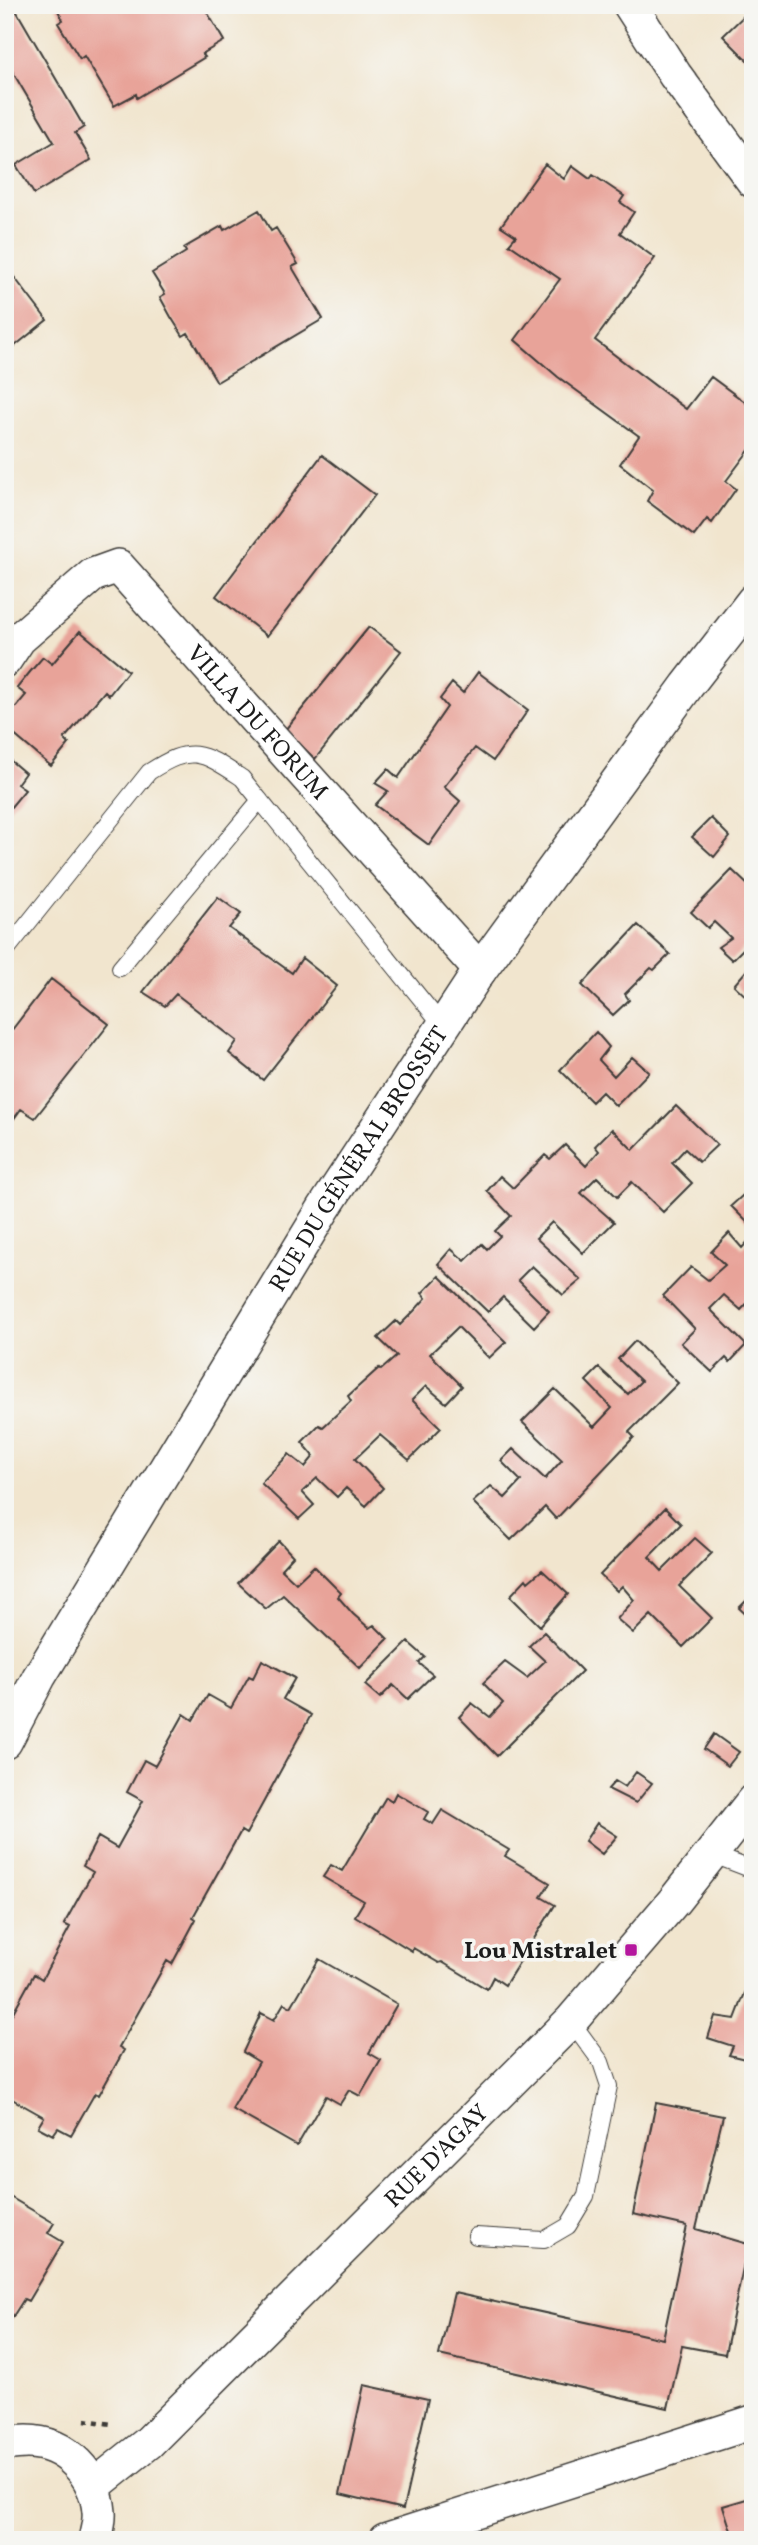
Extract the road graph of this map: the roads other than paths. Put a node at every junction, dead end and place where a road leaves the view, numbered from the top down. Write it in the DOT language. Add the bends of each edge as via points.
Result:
graph roads {
  1 [pos="630,5"];
  2 [pos="753,181"];
  3 [pos="753,601"];
  4 [pos="10,641"];
  5 [pos="260,800"];
  6 [pos="5,953"];
  7 [pos="120,968"];
  8 [pos="480,970"];
  9 [pos="443,1026"];
  10 [pos="5,1742"];
  11 [pos="753,1801"];
  12 [pos="711,1854"];
  13 [pos="753,1870"];
  14 [pos="571,2021"];
  15 [pos="477,2236"];
  16 [pos="753,2422"];
  17 [pos="5,2444"];
  18 [pos="94,2486"];
  19 [pos="95,2540"];
  20 [pos="385,2540"];
  1 -- 2 [label="street"];
  3 -- 8 [label="street, RUE DU GÉNÉRAL BROSSET"];
  4 -- 8 [label="street, VILLA DU FORUM" via="93,575 118,566"];
  5 -- 6 [label="lane" via="242,778 205,754 169,759 149,772"];
  5 -- 7 [label="lane"];
  5 -- 9 [label="lane"];
  8 -- 9 [label="street, RUE DU GÉNÉRAL BROSSET"];
  9 -- 10 [label="street, RUE DU GÉNÉRAL BROSSET" via="303,1243 39,1677"];
  11 -- 12 [label="street, RUE D'AGAY"];
  12 -- 13 [label="lane"];
  12 -- 14 [label="street, RUE D'AGAY"];
  14 -- 15 [label="lane" via="601,2062 609,2086 586,2196 568,2226 544,2240"];
  14 -- 18 [label="street, RUE D'AGAY" via="148,2443"];
  16 -- 20 [label="street"];
  17 -- 18 [label="street" via="29,2441 56,2448 79,2464"];
  18 -- 19 [label="street" via="99,2514"];
}
